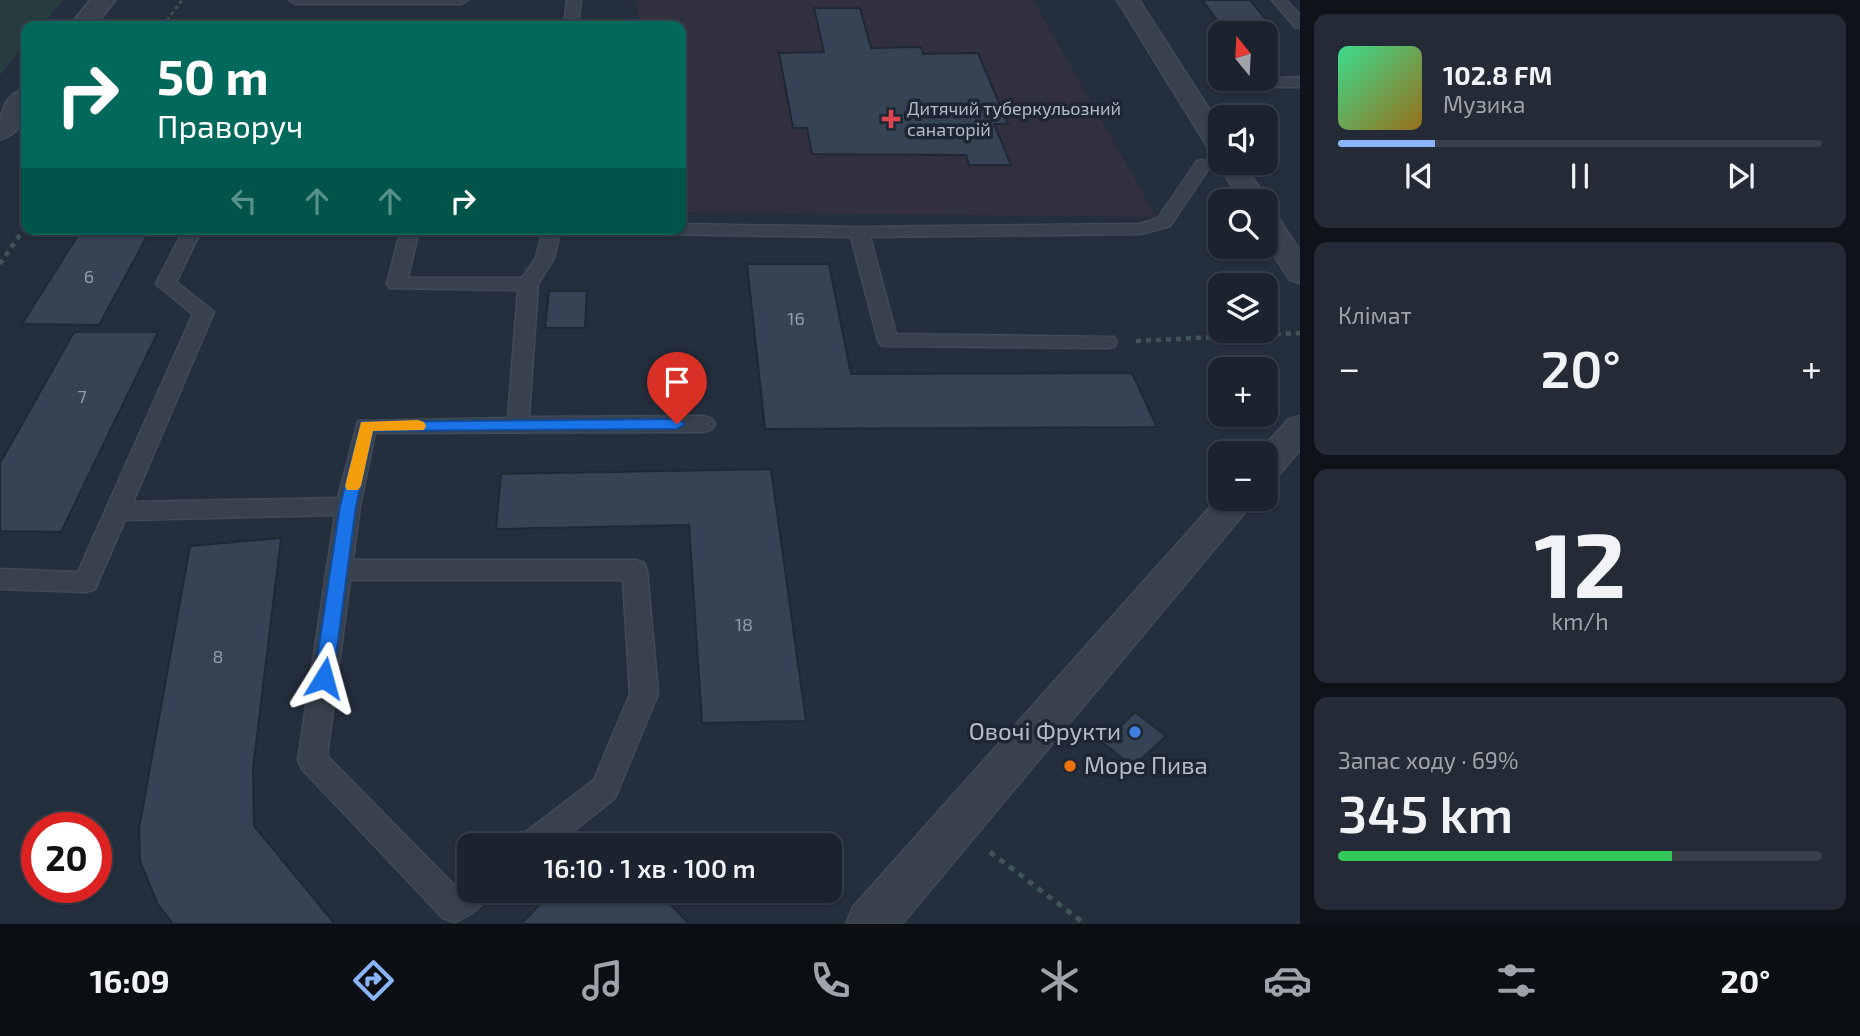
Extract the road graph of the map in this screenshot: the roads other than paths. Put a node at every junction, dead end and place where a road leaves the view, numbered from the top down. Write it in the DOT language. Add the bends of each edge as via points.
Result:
graph roads {
  1 [pos="103,0"];
  2 [pos="296,0"];
  3 [pos="461,0"];
  4 [pos="574,0"];
  5 [pos="1128,0"];
  6 [pos="1279,0"];
  7 [pos="86,21"];
  8 [pos="572,21"];
  9 [pos="1300,24"];
  10 [pos="1278,82"];
  11 [pos="1300,82"];
  12 [pos="21,104"];
  13 [pos="1208,127"];
  14 [pos="0,131"];
  15 [pos="1203,165"];
  16 [pos="686,230"];
  17 [pos="859,232"];
  18 [pos="190,235"];
  19 [pos="409,235"];
  20 [pos="551,235"];
  21 [pos="1278,239"];
  22 [pos="1300,274"];
  23 [pos="528,284"];
  24 [pos="1107,342"];
  25 [pos="704,424"];
  26 [pos="518,425"];
  27 [pos="1300,428"];
  28 [pos="1278,453"];
  29 [pos="348,506"];
  30 [pos="118,511"];
  31 [pos="1228,511"];
  32 [pos="339,569"];
  33 [pos="0,579"];
  34 [pos="548,833"];
  35 [pos="459,903"];
  36 [pos="870,924"];
  1 -- 7 [label="street"];
  2 -- 3 [label="lane"];
  4 -- 8 [label="lane"];
  5 -- 13 [label="street"];
  6 -- 9 [label="lane"];
  10 -- 11 [label="lane"];
  12 -- 14 [label="street"];
  15 -- 17 [label="lane" via="1164,222 1141,229"];
  16 -- 17 [label="lane"];
  17 -- 24 [label="lane" via="888,340"];
  18 -- 30 [label="lane" via="166,284 204,312"];
  19 -- 23 [label="lane" via="397,284"];
  20 -- 23 [label="lane" via="545,258"];
  21 -- 22 [label="street"];
  23 -- 26 [label="lane"];
  25 -- 26 [label="lane"];
  26 -- 29 [label="lane" via="366,426"];
  27 -- 28 [label="street"];
  29 -- 30 [label="lane"];
  29 -- 32 [label="lane"];
  30 -- 33 [label="lane" via="86,582"];
  31 -- 36 [label="street"];
  32 -- 34 [label="lane" via="635,570 644,695 605,789"];
  32 -- 35 [label="lane" via="312,760 454,907"];
}
